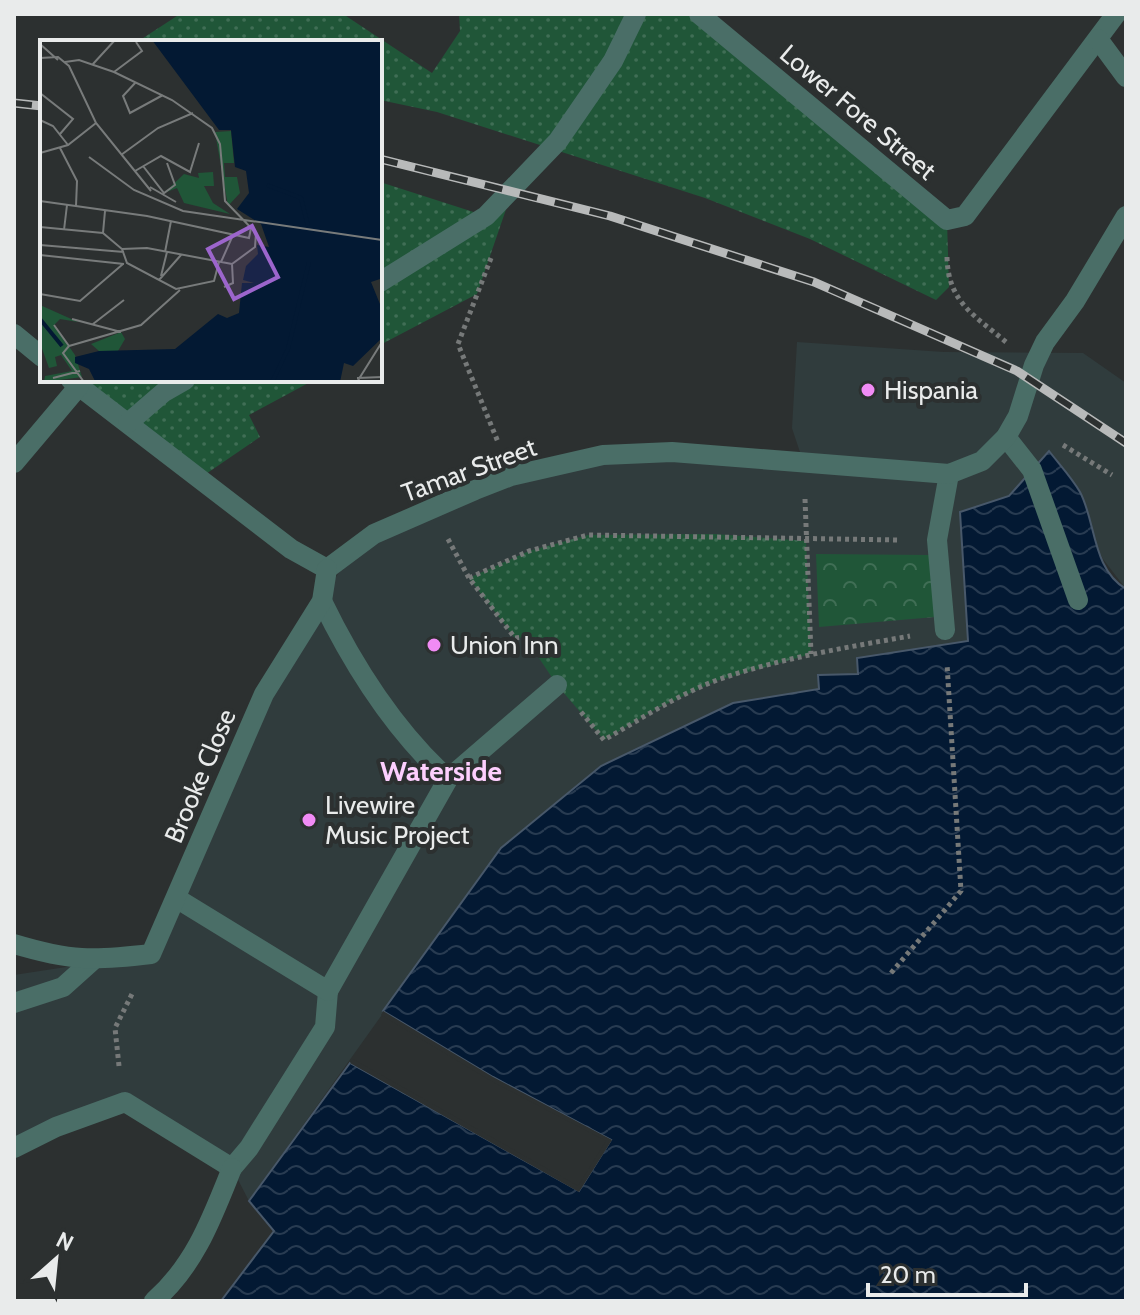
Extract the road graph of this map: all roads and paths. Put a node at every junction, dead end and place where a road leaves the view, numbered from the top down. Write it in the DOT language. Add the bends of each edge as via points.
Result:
graph roads {
  1 [pos="636,14"];
  2 [pos="699,14"];
  3 [pos="1116,14"];
  4 [pos="1098,39"];
  5 [pos="1126,77"];
  6 [pos="1126,216"];
  7 [pos="947,220"];
  8 [pos="493,252"];
  9 [pos="382,281"];
  10 [pos="14,334"];
  11 [pos="40,355"];
  12 [pos="1034,365"];
  13 [pos="182,382"];
  14 [pos="75,383"];
  15 [pos="128,423"];
  16 [pos="1006,437"];
  17 [pos="804,462"];
  18 [pos="14,463"];
  19 [pos="949,474"];
  20 [pos="511,476"];
  21 [pos="433,510"];
  22 [pos="937,540"];
  23 [pos="806,541"];
  24 [pos="327,569"];
  25 [pos="469,578"];
  26 [pos="1078,600"];
  27 [pos="322,601"];
  28 [pos="945,630"];
  29 [pos="525,637"];
  30 [pos="811,654"];
  31 [pos="557,685"];
  32 [pos="638,720"];
  33 [pos="448,779"];
  34 [pos="176,898"];
  35 [pos="14,944"];
  36 [pos="151,954"];
  37 [pos="92,961"];
  38 [pos="891,973"];
  39 [pos="328,991"];
  40 [pos="14,1003"];
  41 [pos="125,1102"];
  42 [pos="14,1148"];
  43 [pos="232,1168"];
  44 [pos="154,1301"];
  1 -- 9 [label="street" via="613,61 558,141 486,216"];
  2 -- 7 [label="street, Lower Fore Street"];
  3 -- 4 [label="street"];
  4 -- 5 [label="street"];
  4 -- 7 [label="street" via="965,216"];
  6 -- 12 [label="street"];
  7 -- 12 [label="path" via="949,287"];
  8 -- 20 [label="path" via="458,344"];
  10 -- 11 [label="street"];
  12 -- 16 [label="street"];
  13 -- 15 [label="street"];
  14 -- 15 [label="street"];
  14 -- 18 [label="street"];
  15 -- 24 [label="street" via="291,549"];
  16 -- 19 [label="street" via="982,461"];
  16 -- 26 [label="street" via="1032,470"];
  17 -- 19 [label="street, Tamar Street"];
  17 -- 20 [label="street, Tamar Street" via="658,452 603,455"];
  17 -- 23 [label="path"];
  19 -- 22 [label="street"];
  20 -- 21 [label="street, Tamar Street"];
  21 -- 24 [label="street, Tamar Street" via="374,534"];
  21 -- 25 [label="path"];
  22 -- 23 [label="path"];
  22 -- 28 [label="street"];
  23 -- 25 [label="path" via="715,534 588,535 529,551"];
  23 -- 30 [label="path"];
  24 -- 27 [label="street, Brooke Close"];
  25 -- 29 [label="path" via="515,638"];
  27 -- 33 [label="street" via="353,664"];
  27 -- 34 [label="street, Brooke Close" via="264,694"];
  28 -- 30 [label="path"];
  28 -- 38 [label="path" via="961,891"];
  30 -- 32 [label="path" via="727,676"];
  31 -- 33 [label="street"];
  33 -- 39 [label="street"];
  34 -- 36 [label="street, Brooke Close"];
  34 -- 39 [label="street"];
  35 -- 37 [label="street"];
  36 -- 37 [label="street"];
  36 -- 41 [label="path" via="115,1028"];
  37 -- 40 [label="street" via="63,987"];
  39 -- 43 [label="street" via="325,1027"];
  41 -- 42 [label="street"];
  41 -- 43 [label="street"];
  43 -- 44 [label="street" via="207,1232 175,1283"];
}
